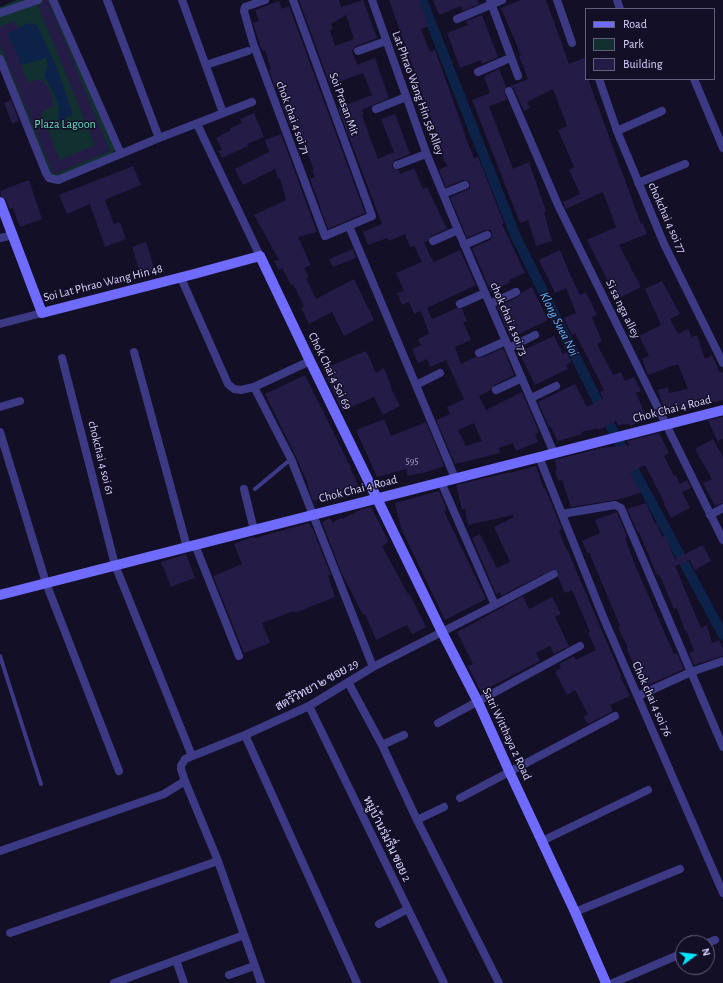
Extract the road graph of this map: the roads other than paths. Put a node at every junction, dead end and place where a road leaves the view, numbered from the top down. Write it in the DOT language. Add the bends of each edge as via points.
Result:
graph roads {
  1 [pos="38,0"];
  2 [pos="53,0"];
  3 [pos="107,0"];
  4 [pos="182,0"];
  5 [pos="293,0"];
  6 [pos="372,0"];
  7 [pos="502,0"];
  8 [pos="557,0"];
  9 [pos="261,1"];
  10 [pos="491,2"];
  11 [pos="0,13"];
  12 [pos="457,19"];
  13 [pos="386,41"];
  14 [pos="572,44"];
  15 [pos="248,51"];
  16 [pos="358,51"];
  17 [pos="510,58"];
  18 [pos="0,59"];
  19 [pos="206,66"];
  20 [pos="478,72"];
  21 [pos="518,76"];
  22 [pos="599,80"];
  23 [pos="694,80"];
  24 [pos="509,91"];
  25 [pos="406,97"];
  26 [pos="252,102"];
  27 [pos="376,109"];
  28 [pos="662,111"];
  29 [pos="223,113"];
  30 [pos="197,124"];
  31 [pos="617,131"];
  32 [pos="159,138"];
  33 [pos="723,148"];
  34 [pos="121,154"];
  35 [pos="426,154"];
  36 [pos="685,164"];
  37 [pos="397,165"];
  38 [pos="465,184"];
  39 [pos="638,184"];
  40 [pos="443,194"];
  41 [pos="0,202"];
  42 [pos="349,226"];
  43 [pos="458,230"];
  44 [pos="13,235"];
  45 [pos="487,236"];
  46 [pos="0,238"];
  47 [pos="433,241"];
  48 [pos="464,245"];
  49 [pos="260,256"];
  50 [pos="181,278"];
  51 [pos="516,292"];
  52 [pos="485,293"];
  53 [pos="460,304"];
  54 [pos="490,304"];
  55 [pos="42,313"];
  56 [pos="0,324"];
  57 [pos="535,335"];
  58 [pos="507,345"];
  59 [pos="134,352"];
  60 [pos="479,353"];
  61 [pos="62,358"];
  62 [pos="310,361"];
  63 [pos="723,363"];
  64 [pos="440,373"];
  65 [pos="522,378"];
  66 [pos="416,385"];
  67 [pos="556,386"];
  68 [pos="254,387"];
  69 [pos="496,390"];
  70 [pos="531,398"];
  71 [pos="20,401"];
  72 [pos="0,407"];
  73 [pos="723,410"];
  74 [pos="666,424"];
  75 [pos="0,432"];
  76 [pos="554,453"];
  77 [pos="539,457"];
  78 [pos="291,459"];
  79 [pos="455,478"];
  80 [pos="441,482"];
  81 [pos="244,489"];
  82 [pos="255,489"];
  83 [pos="378,498"];
  84 [pos="723,508"];
  85 [pos="562,514"];
  86 [pos="312,515"];
  87 [pos="710,515"];
  88 [pos="254,530"];
  89 [pos="723,540"];
  90 [pos="191,546"];
  91 [pos="115,565"];
  92 [pos="554,574"];
  93 [pos="46,583"];
  94 [pos="0,595"];
  95 [pos="495,605"];
  96 [pos="442,632"];
  97 [pos="580,646"];
  98 [pos="0,656"];
  99 [pos="238,656"];
  100 [pos="723,661"];
  101 [pos="373,667"];
  102 [pos="691,672"];
  103 [pos="348,682"];
  104 [pos="638,696"];
  105 [pos="478,702"];
  106 [pos="309,706"];
  107 [pos="615,716"];
  108 [pos="438,723"];
  109 [pos="404,734"];
  110 [pos="245,735"];
  111 [pos="382,745"];
  112 [pos="723,747"];
  113 [pos="192,756"];
  114 [pos="119,771"];
  115 [pos="510,773"];
  116 [pos="185,781"];
  117 [pos="41,784"];
  118 [pos="648,790"];
  119 [pos="460,798"];
  120 [pos="444,807"];
  121 [pos="417,820"];
  122 [pos="542,841"];
  123 [pos="0,851"];
  124 [pos="218,861"];
  125 [pos="680,869"];
  126 [pos="723,892"];
  127 [pos="408,909"];
  128 [pos="576,912"];
  129 [pos="379,924"];
  130 [pos="10,933"];
  131 [pos="244,935"];
  132 [pos="675,956"];
  133 [pos="176,960"];
  134 [pos="254,966"];
  135 [pos="229,975"];
  136 [pos="114,983"];
  137 [pos="184,983"];
  138 [pos="261,983"];
  139 [pos="357,983"];
  140 [pos="444,983"];
  141 [pos="499,983"];
  142 [pos="606,983"];
  143 [pos="613,983"];
  1 -- 11 [label="street"];
  2 -- 34 [label="street"];
  3 -- 32 [label="street"];
  4 -- 19 [label="street"];
  5 -- 42 [label="street, Soi Prasan Mit" via="372,216"];
  6 -- 13 [label="street, Lat Phrao Wang Hin 58 Alley"];
  7 -- 10 [label="street"];
  8 -- 14 [label="street"];
  9 -- 42 [label="street, chok chai 4 soi 71" via="245,7 244,11 253,43 325,236"];
  10 -- 12 [label="street"];
  10 -- 17 [label="street"];
  13 -- 16 [label="street"];
  13 -- 25 [label="street, Lat Phrao Wang Hin 58 Alley"];
  15 -- 19 [label="street"];
  17 -- 20 [label="street"];
  17 -- 21 [label="street"];
  18 -- 34 [label="street" via="49,178 58,180"];
  19 -- 29 [label="street"];
  22 -- 31 [label="street, chokchai 4 soi 77"];
  23 -- 33 [label="street"];
  24 -- 74 [label="street, Si sa nga alley" via="558,206"];
  25 -- 27 [label="street"];
  25 -- 35 [label="street, Lat Phrao Wang Hin 58 Alley"];
  26 -- 29 [label="street"];
  28 -- 31 [label="street"];
  29 -- 30 [label="street"];
  30 -- 32 [label="street"];
  30 -- 49 [label="street"];
  31 -- 39 [label="street, chokchai 4 soi 77"];
  32 -- 34 [label="street"];
  35 -- 37 [label="street"];
  35 -- 40 [label="street, Lat Phrao Wang Hin 58 Alley"];
  36 -- 39 [label="street"];
  38 -- 40 [label="street"];
  39 -- 63 [label="street, chokchai 4 soi 77" via="664,244"];
  40 -- 43 [label="street, chok chai 4 soi 73"];
  41 -- 44 [label="street, Soi Lat Phrao Wang Hin 48"];
  42 -- 66 [label="street"];
  43 -- 47 [label="street"];
  43 -- 48 [label="street, chok chai 4 soi 73"];
  44 -- 46 [label="street"];
  44 -- 55 [label="street, Soi Lat Phrao Wang Hin 48"];
  45 -- 48 [label="street"];
  48 -- 52 [label="street, chok chai 4 soi 73"];
  49 -- 50 [label="street, Soi Lat Phrao Wang Hin 48"];
  49 -- 62 [label="street, Chok Chai 4 Soi 69"];
  50 -- 55 [label="street, Soi Lat Phrao Wang Hin 48"];
  50 -- 68 [label="street" via="228,384 234,389 241,390"];
  51 -- 54 [label="street"];
  52 -- 53 [label="street"];
  52 -- 54 [label="street, chok chai 4 soi 73"];
  54 -- 58 [label="street, chok chai 4 soi 73"];
  55 -- 56 [label="street"];
  57 -- 58 [label="street"];
  58 -- 60 [label="street"];
  58 -- 65 [label="street, chok chai 4 soi 73"];
  59 -- 90 [label="street"];
  61 -- 91 [label="street, chokchai 4 soi 61"];
  62 -- 68 [label="street"];
  62 -- 83 [label="street, Chok Chai 4 Soi 69"];
  64 -- 66 [label="street"];
  65 -- 69 [label="street"];
  65 -- 70 [label="street, chok chai 4 soi 73"];
  66 -- 79 [label="street"];
  67 -- 70 [label="street"];
  68 -- 78 [label="street"];
  70 -- 76 [label="street, chok chai 4 soi 73"];
  71 -- 72 [label="street"];
  73 -- 74 [label="street, Chok Chai 4 Road"];
  74 -- 76 [label="street, Chok Chai 4 Road"];
  74 -- 87 [label="street, Si sa nga alley"];
  75 -- 93 [label="street"];
  76 -- 77 [label="street, Chok Chai 4 Road"];
  77 -- 79 [label="street, Chok Chai 4 Road"];
  77 -- 85 [label="street, Chok chai 4 soi 76"];
  78 -- 82 [label="lane"];
  78 -- 86 [label="street"];
  79 -- 80 [label="street, Chok Chai 4 Road"];
  80 -- 83 [label="street, Chok Chai 4 Road"];
  80 -- 95 [label="street"];
  81 -- 88 [label="street"];
  83 -- 86 [label="street, Chok Chai 4 Road"];
  83 -- 96 [label="street, Satri Witthaya 2 Road"];
  84 -- 87 [label="street"];
  85 -- 102 [label="street" via="619,506"];
  85 -- 104 [label="street, Chok chai 4 soi 76" via="604,620"];
  86 -- 88 [label="street, Chok Chai 4 Road"];
  86 -- 101 [label="street"];
  87 -- 89 [label="street, Si sa nga alley"];
  88 -- 90 [label="street, Chok Chai 4 Road"];
  90 -- 91 [label="street, Chok Chai 4 Road"];
  90 -- 99 [label="street"];
  91 -- 93 [label="street, Chok Chai 4 Road"];
  91 -- 113 [label="street, chokchai 4 soi 61"];
  92 -- 95 [label="street, สตรีวิทยา ๒ ซอย 29"];
  93 -- 94 [label="street, Chok Chai 4 Road"];
  93 -- 114 [label="street"];
  95 -- 96 [label="street, สตรีวิทยา ๒ ซอย 29"];
  96 -- 101 [label="street, สตรีวิทยา ๒ ซอย 29"];
  96 -- 105 [label="street, Satri Witthaya 2 Road"];
  97 -- 105 [label="street"];
  98 -- 117 [label="lane"];
  100 -- 102 [label="street"];
  101 -- 103 [label="street, สตรีวิทยา ๒ ซอย 29"];
  102 -- 104 [label="street"];
  102 -- 112 [label="street"];
  103 -- 106 [label="street, สตรีวิทยา ๒ ซอย 29"];
  103 -- 111 [label="street"];
  104 -- 126 [label="street, Chok chai 4 soi 76"];
  105 -- 108 [label="street"];
  105 -- 115 [label="street, Satri Witthaya 2 Road"];
  106 -- 110 [label="street, สตรีวิทยา ๒ ซอย 29"];
  106 -- 127 [label="street, หมู่บ้านร่มรื่น ซอย 2"];
  107 -- 115 [label="street"];
  109 -- 111 [label="street"];
  110 -- 113 [label="street, สตรีวิทยา ๒ ซอย 29"];
  110 -- 139 [label="street"];
  111 -- 121 [label="street"];
  113 -- 116 [label="street, สตรีวิทยา ๒ ซอย 29" via="185,759 181,766"];
  115 -- 119 [label="street"];
  115 -- 122 [label="street, Satri Witthaya 2 Road"];
  116 -- 123 [label="street" via="164,794"];
  116 -- 124 [label="street"];
  118 -- 122 [label="street"];
  120 -- 121 [label="street"];
  121 -- 141 [label="street"];
  122 -- 128 [label="street, Satri Witthaya 2 Road"];
  124 -- 130 [label="street"];
  124 -- 131 [label="street"];
  125 -- 128 [label="street"];
  127 -- 129 [label="street"];
  127 -- 140 [label="street, หมู่บ้านร่มรื่น ซอย 2"];
  128 -- 142 [label="street, Satri Witthaya 2 Road"];
  131 -- 133 [label="street"];
  131 -- 134 [label="street"];
  132 -- 143 [label="street"];
  133 -- 136 [label="street"];
  133 -- 137 [label="street"];
  134 -- 135 [label="street"];
  134 -- 138 [label="street"];
}
